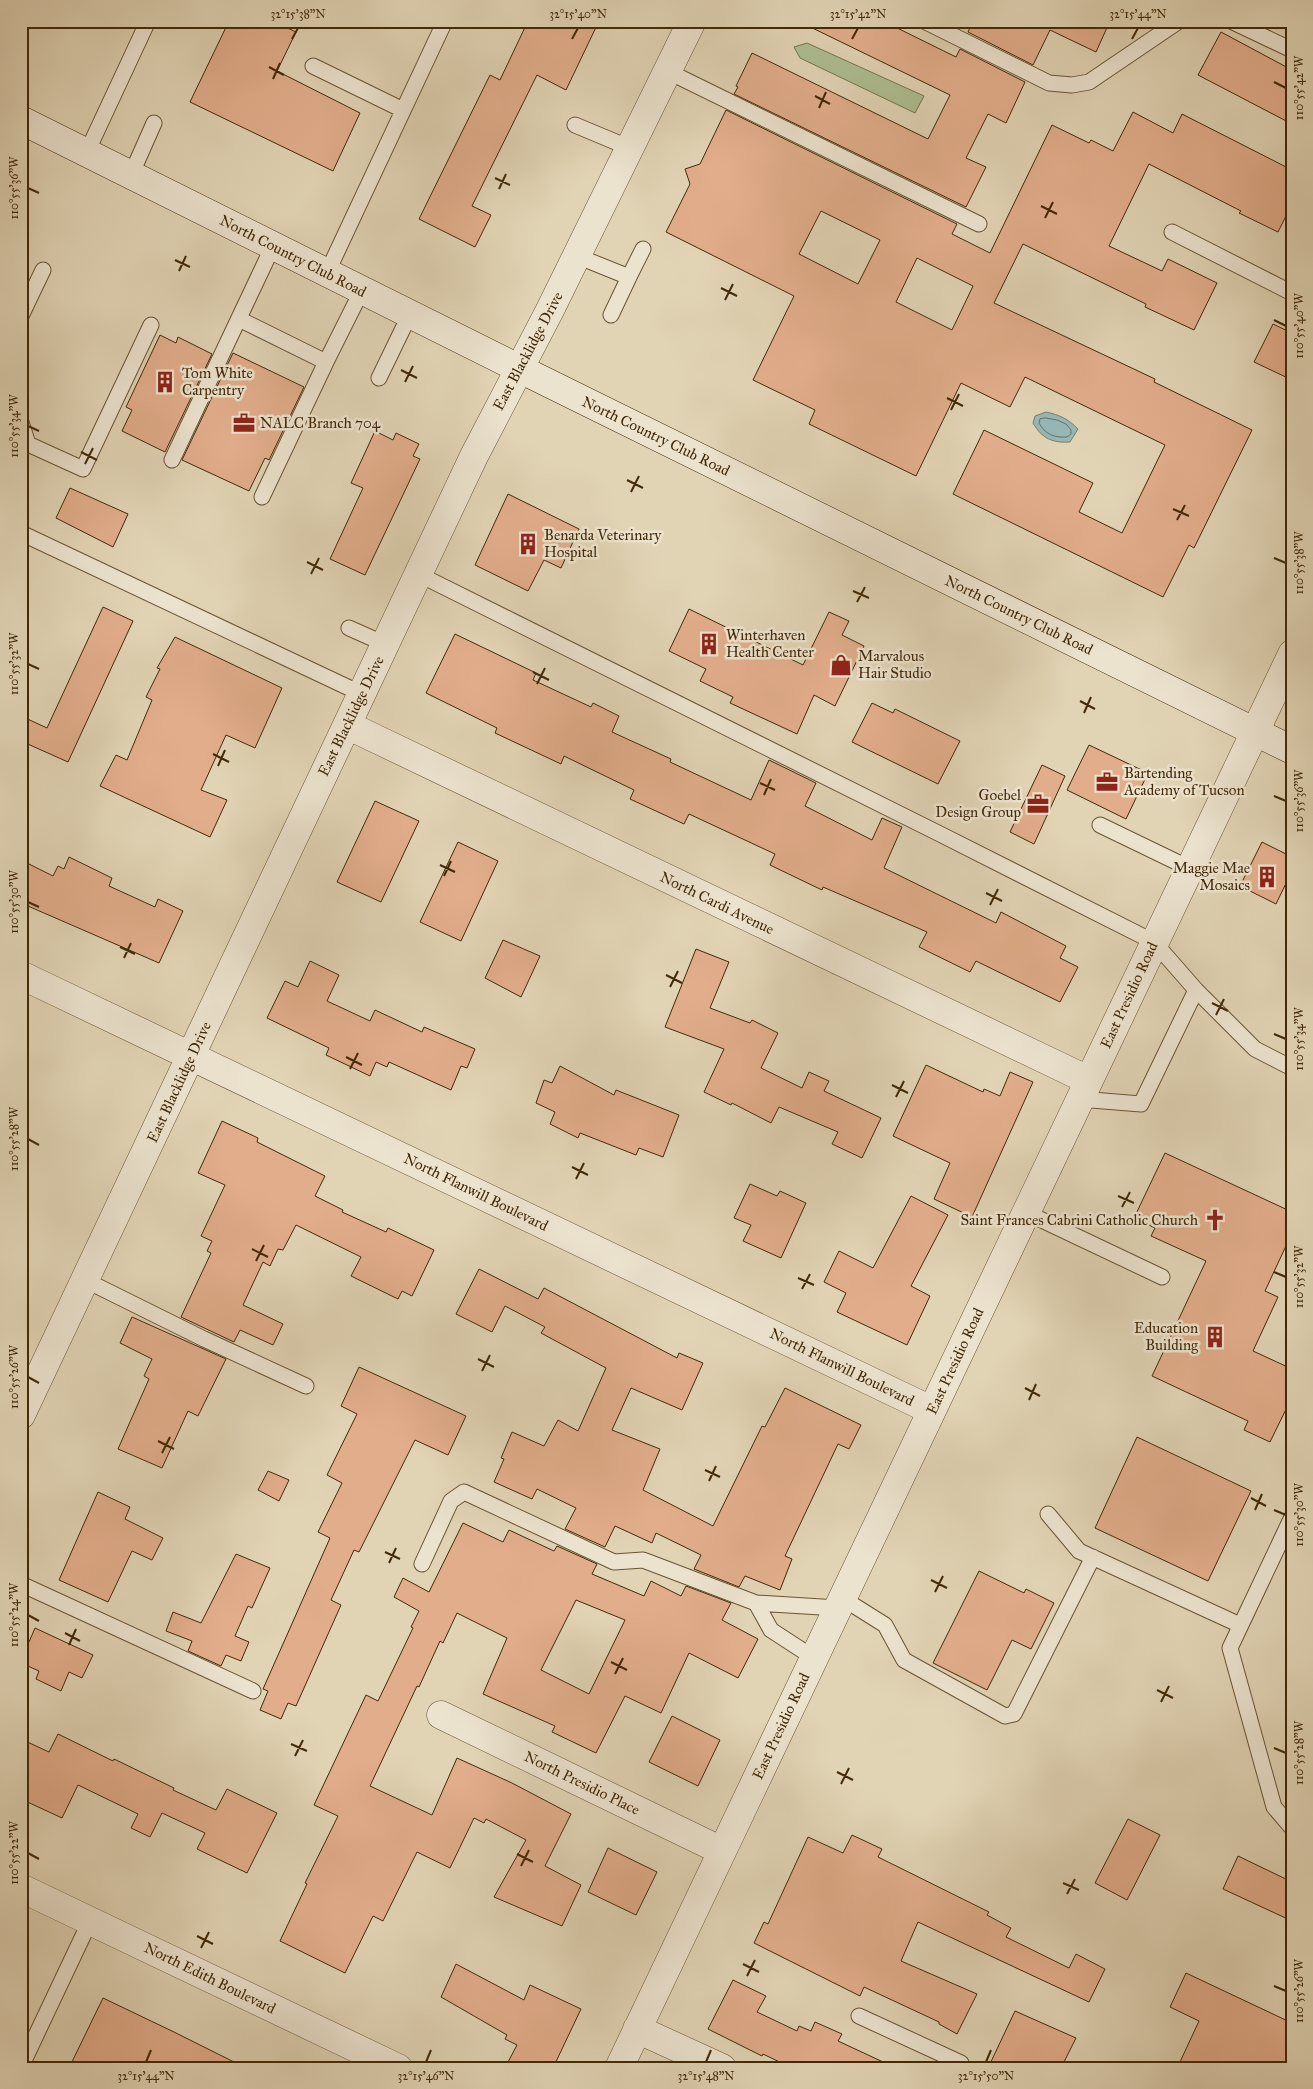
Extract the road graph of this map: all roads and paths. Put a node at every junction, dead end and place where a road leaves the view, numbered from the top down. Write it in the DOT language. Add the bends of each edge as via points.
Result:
graph roads {
  1 [pos="148,21"];
  2 [pos="445,21"];
  3 [pos="692,21"];
  4 [pos="924,21"];
  5 [pos="1180,21"];
  6 [pos="1231,21"];
  7 [pos="1292,50"];
  8 [pos="313,66"];
  9 [pos="668,71"];
  10 [pos="403,110"];
  11 [pos="21,120"];
  12 [pos="154,122"];
  13 [pos="575,125"];
  14 [pos="630,148"];
  15 [pos="87,152"];
  16 [pos="131,175"];
  17 [pos="979,224"];
  18 [pos="1172,232"];
  19 [pos="273,246"];
  20 [pos="643,249"];
  21 [pos="577,256"];
  22 [pos="43,270"];
  23 [pos="327,273"];
  24 [pos="629,277"];
  25 [pos="362,290"];
  26 [pos="1292,293"];
  27 [pos="410,314"];
  28 [pos="611,315"];
  29 [pos="21,316"];
  30 [pos="239,319"];
  31 [pos="151,326"];
  32 [pos="326,362"];
  33 [pos="518,368"];
  34 [pos="379,378"];
  35 [pos="21,422"];
  36 [pos="172,460"];
  37 [pos="262,497"];
  38 [pos="21,533"];
  39 [pos="418,574"];
  40 [pos="349,628"];
  41 [pos="385,644"];
  42 [pos="1292,654"];
  43 [pos="362,694"];
  44 [pos="347,725"];
  45 [pos="1254,731"];
  46 [pos="1292,750"];
  47 [pos="1100,825"];
  48 [pos="1189,868"];
  49 [pos="1154,942"];
  50 [pos="21,975"];
  51 [pos="1196,990"];
  52 [pos="191,1055"];
  53 [pos="1292,1068"];
  54 [pos="1084,1089"];
  55 [pos="1026,1212"];
  56 [pos="1162,1277"];
  57 [pos="85,1280"];
  58 [pos="306,1386"];
  59 [pos="931,1410"];
  60 [pos="21,1415"];
  61 [pos="1048,1514"];
  62 [pos="1292,1517"];
  63 [pos="1093,1557"];
  64 [pos="422,1564"];
  65 [pos="21,1584"];
  66 [pos="756,1603"];
  67 [pos="840,1603"];
  68 [pos="1240,1625"];
  69 [pos="814,1658"];
  70 [pos="253,1691"];
  71 [pos="441,1714"];
  72 [pos="1292,1828"];
  73 [pos="722,1851"];
  74 [pos="21,1888"];
  75 [pos="90,1921"];
  76 [pos="859,2016"];
  77 [pos="637,2029"];
  78 [pos="961,2063"];
  79 [pos="21,2067"];
  80 [pos="398,2068"];
  81 [pos="619,2068"];
  82 [pos="722,2068"];
  1 -- 15 [label="lane"];
  2 -- 10 [label="lane"];
  3 -- 9 [label="street, East Blacklidge Drive"];
  4 -- 5 [label="lane" via="1049,83 1072,85 1089,82"];
  6 -- 7 [label="lane"];
  8 -- 10 [label="lane"];
  9 -- 14 [label="street, East Blacklidge Drive"];
  9 -- 17 [label="lane"];
  10 -- 23 [label="lane"];
  11 -- 15 [label="street, North Country Club Road"];
  12 -- 16 [label="lane"];
  13 -- 14 [label="lane"];
  14 -- 21 [label="street, East Blacklidge Drive"];
  15 -- 16 [label="street, North Country Club Road"];
  16 -- 19 [label="street, North Country Club Road"];
  18 -- 26 [label="lane"];
  19 -- 23 [label="street, North Country Club Road"];
  19 -- 30 [label="lane"];
  20 -- 24 [label="lane"];
  21 -- 24 [label="lane"];
  21 -- 33 [label="street, East Blacklidge Drive"];
  22 -- 29 [label="lane"];
  23 -- 25 [label="street, North Country Club Road"];
  24 -- 28 [label="lane"];
  25 -- 27 [label="street, North Country Club Road"];
  25 -- 32 [label="lane"];
  27 -- 33 [label="street, North Country Club Road"];
  27 -- 34 [label="lane"];
  30 -- 32 [label="lane"];
  30 -- 36 [label="lane"];
  31 -- 35 [label="lane" via="83,469 28,444"];
  32 -- 37 [label="lane"];
  33 -- 39 [label="street, East Blacklidge Drive"];
  33 -- 45 [label="street, North Country Club Road"];
  38 -- 43 [label="lane"];
  39 -- 41 [label="street, East Blacklidge Drive"];
  39 -- 49 [label="lane"];
  40 -- 41 [label="lane"];
  41 -- 43 [label="street, East Blacklidge Drive"];
  42 -- 45 [label="street, East Presidio Road"];
  43 -- 44 [label="street, East Blacklidge Drive"];
  44 -- 52 [label="street, East Blacklidge Drive"];
  44 -- 54 [label="street, North Cardi Avenue"];
  45 -- 46 [label="street, North Country Club Road"];
  45 -- 48 [label="street, East Presidio Road"];
  47 -- 48 [label="lane"];
  48 -- 49 [label="street, East Presidio Road"];
  49 -- 51 [label="lane"];
  49 -- 54 [label="street, East Presidio Road"];
  50 -- 52 [label="street, North Flanwill Boulevard"];
  51 -- 53 [label="lane" via="1255,1049"];
  51 -- 54 [label="lane" via="1141,1104"];
  52 -- 57 [label="street, East Blacklidge Drive"];
  52 -- 59 [label="street, North Flanwill Boulevard"];
  54 -- 55 [label="street, East Presidio Road"];
  55 -- 56 [label="lane"];
  55 -- 59 [label="street, East Presidio Road"];
  57 -- 58 [label="lane"];
  57 -- 60 [label="street, East Blacklidge Drive"];
  59 -- 67 [label="street, East Presidio Road"];
  61 -- 63 [label="lane" via="1079,1551"];
  62 -- 68 [label="lane"];
  63 -- 67 [label="lane" via="1014,1714 1005,1716 904,1660 884,1625"];
  63 -- 68 [label="lane"];
  64 -- 66 [label="lane" via="451,1501 464,1492 614,1562 643,1560"];
  65 -- 70 [label="lane"];
  66 -- 67 [label="lane"];
  66 -- 69 [label="lane" via="772,1630"];
  67 -- 69 [label="street, East Presidio Road"];
  68 -- 72 [label="lane" via="1230,1648 1274,1807"];
  69 -- 73 [label="street, East Presidio Road"];
  71 -- 73 [label="street, North Presidio Place"];
  73 -- 77 [label="street, East Presidio Road"];
  74 -- 75 [label="street, North Edith Boulevard"];
  75 -- 79 [label="lane"];
  75 -- 80 [label="street, North Edith Boulevard"];
  76 -- 78 [label="lane"];
  77 -- 81 [label="street, East Presidio Road"];
  77 -- 82 [label="street"];
}
